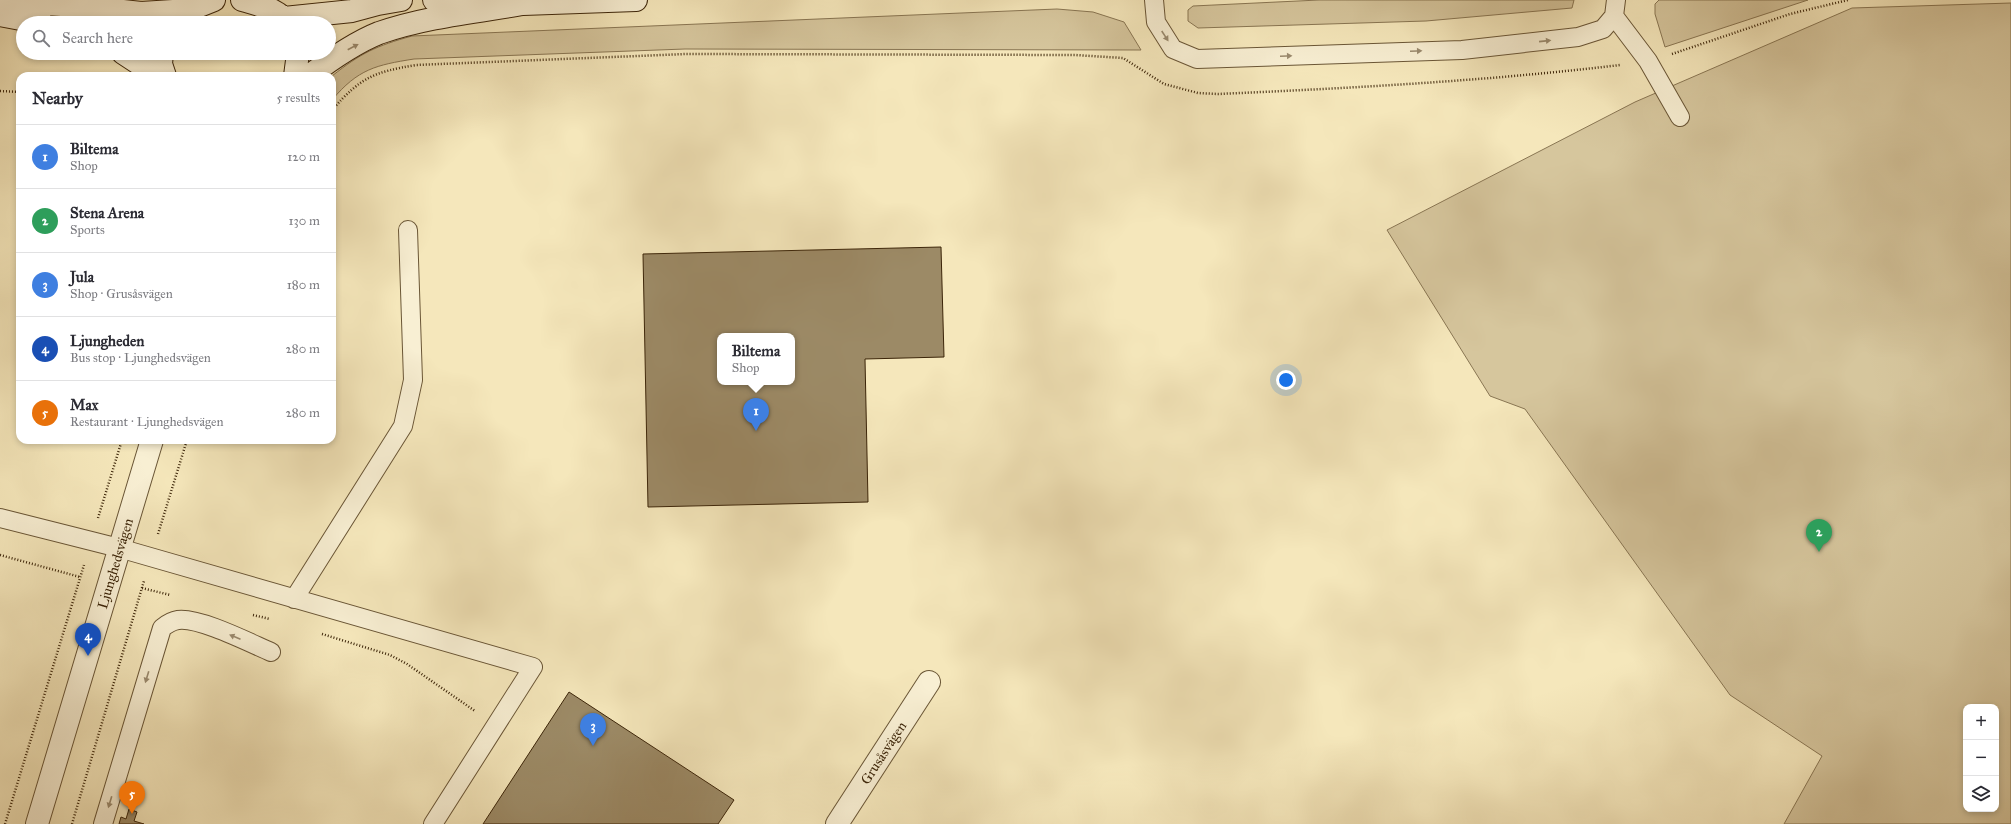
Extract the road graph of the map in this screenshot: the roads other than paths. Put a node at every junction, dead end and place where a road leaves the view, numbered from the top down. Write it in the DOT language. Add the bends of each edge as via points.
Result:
graph roads {
  1 [pos="214,0"];
  2 [pos="242,0"];
  3 [pos="401,0"];
  4 [pos="434,0"];
  5 [pos="636,0"];
  6 [pos="1154,0"];
  7 [pos="522,4"];
  8 [pos="0,5"];
  9 [pos="1615,8"];
  10 [pos="0,15"];
  11 [pos="172,16"];
  12 [pos="184,16"];
  13 [pos="278,16"];
  14 [pos="319,16"];
  15 [pos="16,18"];
  16 [pos="336,56"];
  17 [pos="134,60"];
  18 [pos="162,60"];
  19 [pos="297,60"];
  20 [pos="331,60"];
  21 [pos="152,72"];
  22 [pos="164,72"];
  23 [pos="296,72"];
  24 [pos="314,72"];
  25 [pos="1680,117"];
  26 [pos="408,230"];
  27 [pos="151,444"];
  28 [pos="0,518"];
  29 [pos="119,548"];
  30 [pos="294,599"];
  31 [pos="271,652"];
  32 [pos="929,682"];
  33 [pos="37,824"];
  34 [pos="103,824"];
  35 [pos="433,824"];
  36 [pos="837,824"];
  1 -- 12 [label="main road"];
  2 -- 13 [label="main road" via="260,5"];
  3 -- 14 [label="main road"];
  4 -- 7 [label="main road"];
  5 -- 7 [label="main road"];
  6 -- 9 [label="lane, one-way" via="1156,22 1173,49 1197,59 1462,50 1578,38 1603,29"];
  16 -- 7 [label="main road, one-way" via="378,34 419,22"];
  8 -- 11 [label="main road" via="27,3 79,6"];
  9 -- 25 [label="lane"];
  10 -- 15 [label="main road"];
  17 -- 21 [label="main road"];
  18 -- 22 [label="main road"];
  19 -- 23 [label="main road"];
  24 -- 20 [label="main road, one-way"];
  26 -- 30 [label="lane" via="413,380 404,426"];
  27 -- 29 [label="main road, Ljunghedsvägen"];
  28 -- 29 [label="lane"];
  29 -- 30 [label="lane"];
  29 -- 33 [label="main road, Ljunghedsvägen"];
  30 -- 35 [label="lane" via="533,667"];
  31 -- 34 [label="lane, one-way" via="215,628 191,621 169,622 162,628"];
  32 -- 36 [label="main road, Grusåsvägen"];
}
